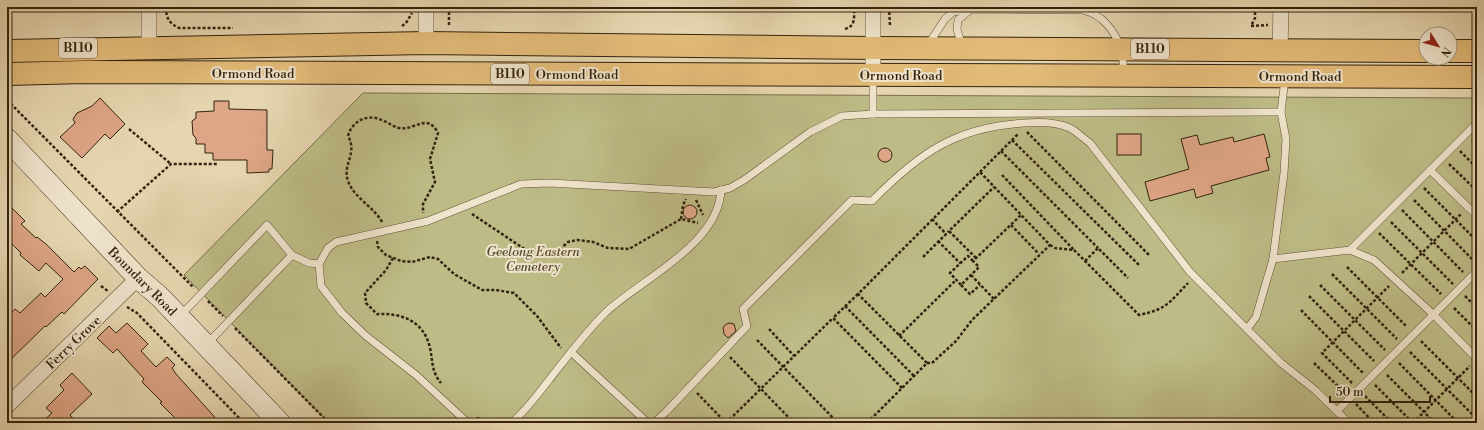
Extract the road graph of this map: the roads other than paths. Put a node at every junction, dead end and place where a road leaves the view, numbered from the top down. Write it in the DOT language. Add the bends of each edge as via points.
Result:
graph roads {
  1 [pos="149,7"];
  2 [pos="426,7"];
  3 [pos="873,7"];
  4 [pos="1281,7"];
  5 [pos="971,9"];
  6 [pos="426,43"];
  7 [pos="873,48"];
  8 [pos="925,48"];
  9 [pos="963,48"];
  10 [pos="149,49"];
  11 [pos="1122,49"];
  12 [pos="1280,50"];
  13 [pos="7,51"];
  14 [pos="1418,51"];
  15 [pos="1458,51"];
  16 [pos="1477,52"];
  17 [pos="7,74"];
  18 [pos="873,75"];
  19 [pos="1124,76"];
  20 [pos="1286,76"];
  21 [pos="1477,77"];
  22 [pos="1281,112"];
  23 [pos="873,114"];
  24 [pos="1477,123"];
  25 [pos="7,140"];
  26 [pos="1430,170"];
  27 [pos="720,190"];
  28 [pos="1477,216"];
  29 [pos="1350,250"];
  30 [pos="292,255"];
  31 [pos="1272,259"];
  32 [pos="319,264"];
  33 [pos="1477,271"];
  34 [pos="138,278"];
  35 [pos="1434,315"];
  36 [pos="179,317"];
  37 [pos="1247,330"];
  38 [pos="206,345"];
  39 [pos="571,352"];
  40 [pos="1477,359"];
  41 [pos="7,406"];
  42 [pos="1337,411"];
  43 [pos="509,421"];
  44 [pos="280,423"];
  45 [pos="468,423"];
  46 [pos="648,423"];
  47 [pos="654,423"];
  48 [pos="1349,423"];
  1 -- 10 [label="street"];
  2 -- 6 [label="street"];
  3 -- 7 [label="street"];
  4 -- 12 [label="street"];
  5 -- 8 [label="lane, Ormond Road" via="953,12"];
  5 -- 9 [label="lane" via="958,20 957,29"];
  5 -- 11 [label="lane, Ormond Road" via="1093,12 1104,20"];
  6 -- 7 [label="highway, Ormond Road / B110"];
  6 -- 10 [label="highway, Ormond Road / B110"];
  7 -- 8 [label="highway, Ormond Road / B110"];
  7 -- 18 [label="street"];
  8 -- 9 [label="highway, Ormond Road / B110"];
  9 -- 11 [label="highway, Ormond Road / B110"];
  10 -- 13 [label="highway, Ormond Road / B110"];
  11 -- 12 [label="highway, Ormond Road / B110"];
  11 -- 19 [label="lane, Ormond Road"];
  12 -- 14 [label="highway, Ormond Road / B110"];
  15 -- 16 [label="highway"];
  17 -- 18 [label="highway, Ormond Road / B110" via="90,72"];
  18 -- 19 [label="highway, Ormond Road / B110"];
  18 -- 23 [label="lane"];
  19 -- 20 [label="highway, Ormond Road / B110"];
  20 -- 21 [label="highway, Ormond Road / B110"];
  20 -- 22 [label="lane"];
  22 -- 23 [label="lane"];
  22 -- 31 [label="lane" via="1286,139"];
  23 -- 27 [label="lane" via="842,116 810,132 744,180"];
  24 -- 26 [label="lane"];
  25 -- 34 [label="main road, Boundary Road"];
  26 -- 28 [label="lane"];
  26 -- 29 [label="lane"];
  27 -- 32 [label="lane" via="521,184 424,222 336,242 328,248"];
  27 -- 39 [label="lane" via="720,203 715,216 694,244 606,312"];
  29 -- 31 [label="lane"];
  29 -- 35 [label="lane" via="1374,260"];
  30 -- 32 [label="lane" via="309,263"];
  30 -- 36 [label="lane" via="267,225"];
  30 -- 38 [label="lane"];
  31 -- 37 [label="lane" via="1256,317"];
  32 -- 45 [label="lane" via="322,286 342,313"];
  33 -- 35 [label="lane"];
  34 -- 36 [label="main road, Boundary Road"];
  34 -- 41 [label="street, Ferry Grove"];
  35 -- 40 [label="lane"];
  35 -- 42 [label="lane"];
  36 -- 38 [label="main road, Boundary Road"];
  37 -- 42 [label="lane"];
  37 -- 47 [label="lane" via="1166,243 1090,142 1069,128 1058,125 1029,123 982,128 954,137 907,167 872,201 852,200 743,309 747,326"];
  38 -- 44 [label="main road, Boundary Road"];
  39 -- 43 [label="lane" via="526,408"];
  39 -- 46 [label="lane"];
  42 -- 48 [label="lane"];
}
